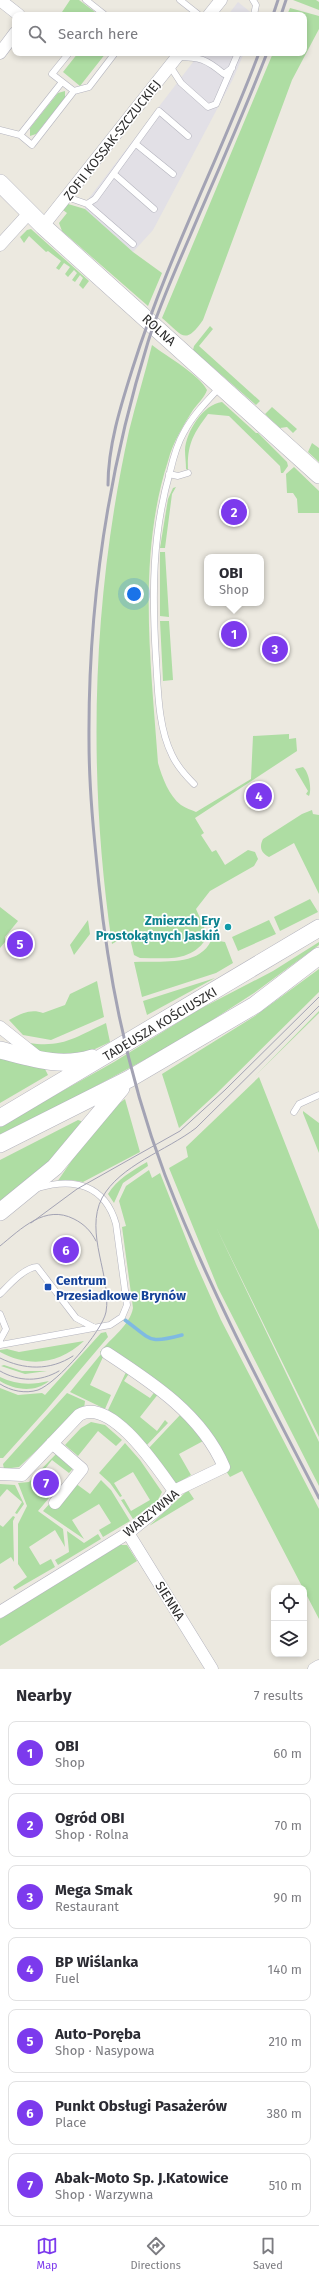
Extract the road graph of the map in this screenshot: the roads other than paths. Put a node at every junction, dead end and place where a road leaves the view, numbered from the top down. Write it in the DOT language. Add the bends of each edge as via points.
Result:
graph roads {
  1 [pos="0,0"];
  2 [pos="86,0"];
  3 [pos="181,0"];
  4 [pos="221,0"];
  5 [pos="253,0"];
  6 [pos="14,12"];
  7 [pos="102,12"];
  8 [pos="195,12"];
  9 [pos="212,12"];
  10 [pos="255,12"];
  11 [pos="12,37"];
  12 [pos="0,53"];
  13 [pos="67,56"];
  14 [pos="113,56"];
  15 [pos="191,56"];
  16 [pos="200,56"];
  17 [pos="237,56"];
  18 [pos="176,58"];
  19 [pos="232,68"];
  20 [pos="62,82"];
  21 [pos="74,92"];
  22 [pos="0,130"];
  23 [pos="20,135"];
  24 [pos="188,136"];
  25 [pos="136,144"];
  26 [pos="114,174"];
  27 [pos="173,174"];
  28 [pos="0,183"];
  29 [pos="67,197"];
  30 [pos="87,204"];
  31 [pos="154,209"];
  32 [pos="30,212"];
  33 [pos="43,226"];
  34 [pos="133,244"];
  35 [pos="0,245"];
  36 [pos="221,386"];
  37 [pos="188,473"];
  38 [pos="169,474"];
  39 [pos="319,476"];
  40 [pos="194,784"];
  41 [pos="319,928"];
  42 [pos="319,956"];
  43 [pos="0,1027"];
  44 [pos="0,1050"];
  45 [pos="111,1052"];
  46 [pos="41,1060"];
  47 [pos="129,1079"];
  48 [pos="319,1095"];
  49 [pos="294,1112"];
  50 [pos="0,1118"];
  51 [pos="0,1144"];
  52 [pos="22,1195"];
  53 [pos="0,1212"];
  54 [pos="0,1294"];
  55 [pos="0,1314"];
  56 [pos="95,1328"];
  57 [pos="0,1340"];
  58 [pos="0,1344"];
  59 [pos="107,1353"];
  60 [pos="52,1443"];
  61 [pos="0,1474"];
  62 [pos="174,1491"];
  63 [pos="55,1503"];
  64 [pos="128,1533"];
  65 [pos="0,1612"];
  66 [pos="319,1666"];
  67 [pos="212,1669"];
  68 [pos="314,1669"];
  1 -- 6 [label="street"];
  2 -- 7 [label="lane"];
  3 -- 8 [label="lane"];
  4 -- 9 [label="street"];
  5 -- 10 [label="lane" via="256,5"];
  11 -- 12 [label="street"];
  13 -- 20 [label="lane" via="52,74"];
  14 -- 21 [label="lane" via="89,87"];
  15 -- 18 [label="lane"];
  16 -- 19 [label="lane" via="224,74"];
  17 -- 19 [label="lane"];
  18 -- 19 [label="lane" via="180,83 208,107 216,104"];
  18 -- 29 [label="street, ZOFII KOSSAK-SZCZUCKIEJ"];
  20 -- 21 [label="lane"];
  20 -- 23 [label="lane"];
  21 -- 23 [label="lane" via="32,145"];
  22 -- 23 [label="lane"];
  24 -- 25 [label="lane" via="159,111"];
  25 -- 26 [label="lane"];
  25 -- 27 [label="lane"];
  26 -- 30 [label="lane" via="95,199"];
  26 -- 31 [label="lane"];
  28 -- 32 [label="main road, ROLNA"];
  29 -- 30 [label="lane"];
  29 -- 33 [label="street, ZOFII KOSSAK-SZCZUCKIEJ"];
  30 -- 34 [label="lane"];
  32 -- 33 [label="main road, ROLNA"];
  32 -- 35 [label="street"];
  33 -- 36 [label="main road, ROLNA"];
  36 -- 38 [label="lane" via="203,405 184,432"];
  36 -- 39 [label="main road, ROLNA"];
  37 -- 38 [label="lane" via="178,476"];
  38 -- 40 [label="lane" via="154,560 157,681 166,740 172,755"];
  41 -- 45 [label="main road, TADEUSZA KOŚCIUSZKI"];
  42 -- 47 [label="main road" via="255,1005"];
  43 -- 46 [label="street"];
  44 -- 46 [label="main road"];
  45 -- 46 [label="main road" via="76,1062 58,1063"];
  45 -- 50 [label="main road, TADEUSZA KOŚCIUSZKI"];
  47 -- 51 [label="main road"];
  47 -- 52 [label="main road" via="67,1154"];
  48 -- 49 [label="lane" via="299,1104"];
  52 -- 53 [label="main road"];
  52 -- 56 [label="lane" via="46,1186 76,1184 90,1188 103,1198 113,1212 126,1305 122,1317 117,1322"];
  54 -- 56 [label="lane" via="12,1282 37,1267 76,1318"];
  55 -- 57 [label="lane" via="6,1329"];
  56 -- 58 [label="lane"];
  59 -- 62 [label="street, WARZYWNA" via="159,1387 208,1438 218,1454 224,1467"];
  60 -- 61 [label="street" via="22,1475"];
  60 -- 62 [label="street" via="79,1415 85,1411 94,1411 125,1429"];
  60 -- 63 [label="street" via="82,1469"];
  62 -- 64 [label="street, WARZYWNA" via="164,1504"];
  64 -- 65 [label="street, WARZYWNA"];
  64 -- 67 [label="street, SIENNA"];
  66 -- 68 [label="street"];
}
